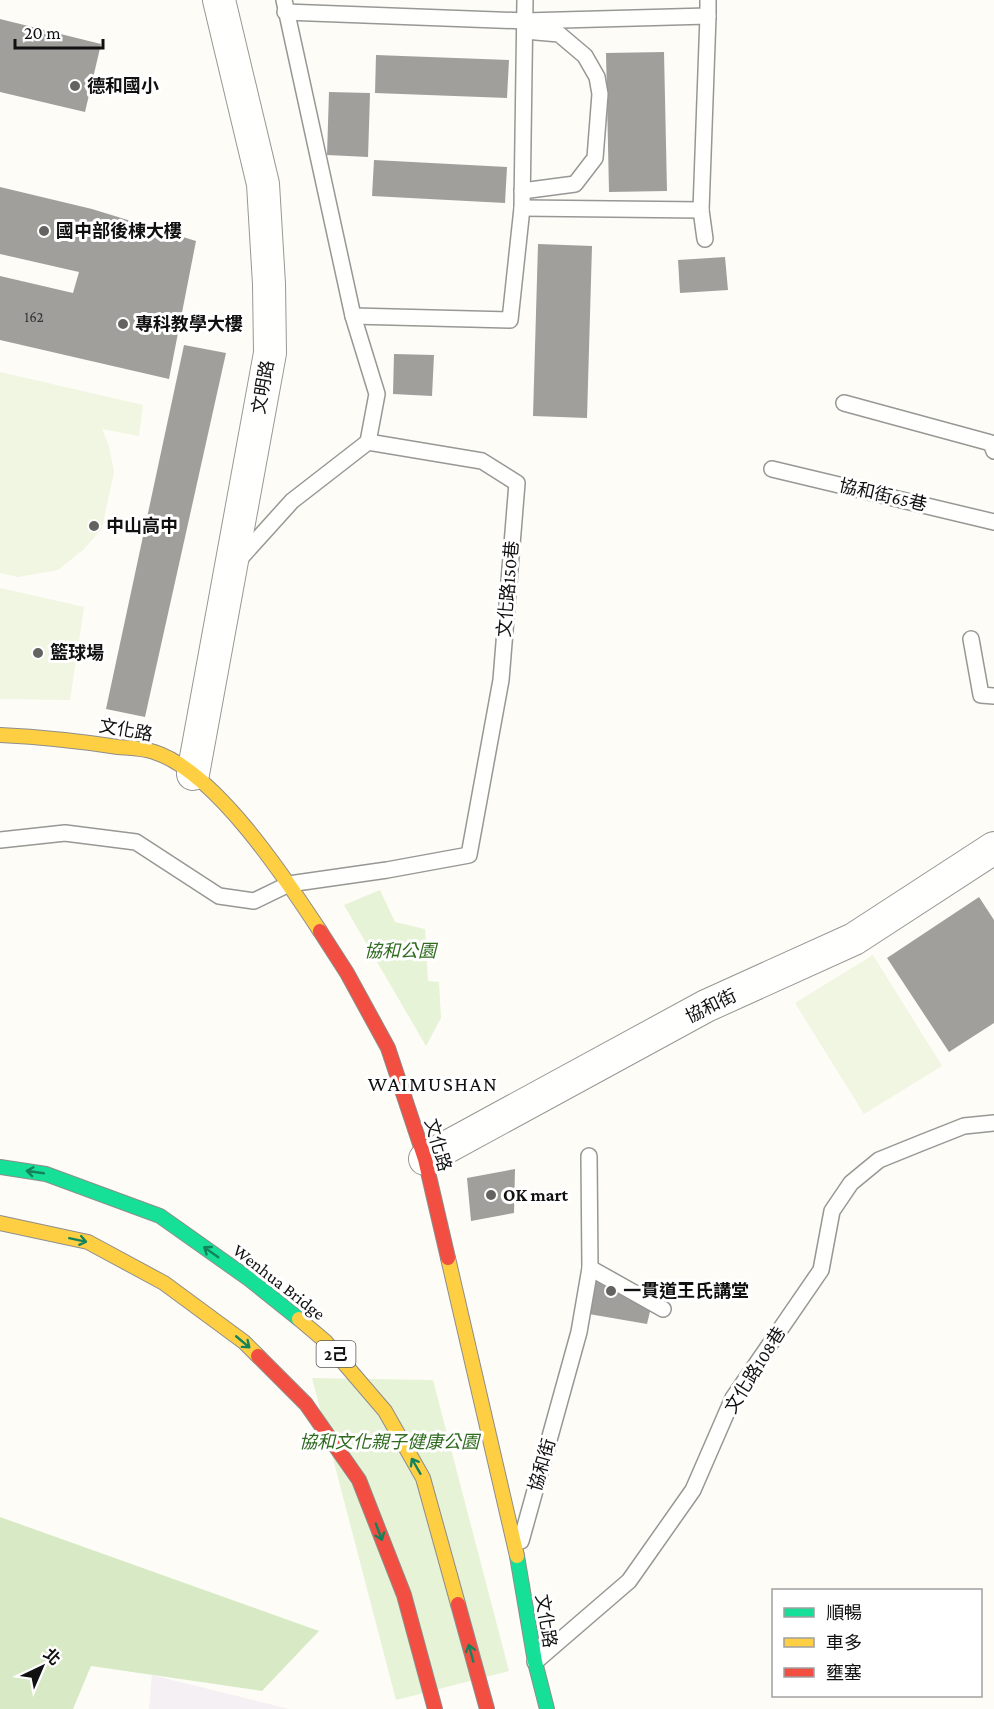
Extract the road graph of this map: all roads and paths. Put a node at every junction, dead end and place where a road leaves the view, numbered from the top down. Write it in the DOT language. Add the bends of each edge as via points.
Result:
graph roads {
  1 [pos="219,0"];
  2 [pos="525,0"];
  3 [pos="284,6"];
  4 [pos="708,8"];
  5 [pos="525,26"];
  6 [pos="522,191"];
  7 [pos="522,208"];
  8 [pos="701,210"];
  9 [pos="705,239"];
  10 [pos="353,316"];
  11 [pos="844,403"];
  12 [pos="369,442"];
  13 [pos="994,451"];
  14 [pos="772,468"];
  15 [pos="994,522"];
  16 [pos="231,569"];
  17 [pos="971,639"];
  18 [pos="994,696"];
  19 [pos="0,735"];
  20 [pos="193,774"];
  21 [pos="0,840"];
  22 [pos="994,848"];
  23 [pos="289,884"];
  24 [pos="994,1123"];
  25 [pos="589,1156"];
  26 [pos="425,1159"];
  27 [pos="0,1167"];
  28 [pos="0,1223"];
  29 [pos="590,1268"];
  30 [pos="663,1309"];
  31 [pos="517,1556"];
  32 [pos="535,1662"];
  33 [pos="435,1709"];
  34 [pos="487,1709"];
  35 [pos="547,1709"];
  1 -- 16 [label="street, 文明路" via="263,184 269,284 270,353"];
  2 -- 5 [label="lane"];
  3 -- 5 [label="lane"];
  3 -- 10 [label="lane"];
  4 -- 5 [label="lane"];
  4 -- 8 [label="lane"];
  5 -- 6 [label="lane"];
  5 -- 6 [label="lane" via="559,34 585,57 597,77 600,94 596,158 582,176 575,184"];
  6 -- 7 [label="lane"];
  7 -- 8 [label="lane"];
  7 -- 10 [label="lane" via="510,320"];
  8 -- 9 [label="lane"];
  10 -- 12 [label="lane" via="377,394"];
  11 -- 13 [label="lane" via="991,444"];
  12 -- 16 [label="lane" via="292,501"];
  12 -- 23 [label="lane, 文化路150巷" via="482,460 517,483 496,703 469,855"];
  14 -- 15 [label="lane, 協和街65巷"];
  16 -- 20 [label="street, 文明路"];
  17 -- 18 [label="lane" via="981,695"];
  19 -- 20 [label="main road, 文化路" via="68,739 154,752"];
  20 -- 23 [label="main road, 文化路" via="235,815"];
  21 -- 23 [label="lane" via="65,833 136,842 219,896 254,901"];
  22 -- 26 [label="street, 協和街" via="854,939 706,1006"];
  23 -- 26 [label="main road, 文化路" via="347,973 388,1048"];
  24 -- 32 [label="lane, 文化路108巷" via="964,1126 879,1160 851,1183 832,1211 821,1270 733,1398 693,1490 629,1581"];
  25 -- 29 [label="lane, 協和街"];
  26 -- 31 [label="main road, 文化路"];
  34 -- 27 [label="main road, Wenhua Bridge / 2己, one-way" via="423,1478 385,1411 326,1341 249,1279 160,1216 46,1174"];
  28 -- 33 [label="main road, one-way" via="88,1242 164,1283 244,1342 306,1404 359,1480 404,1595"];
  29 -- 30 [label="lane"];
  29 -- 31 [label="lane, 協和街" via="579,1332"];
  31 -- 32 [label="main road, 文化路"];
  32 -- 35 [label="main road, 文化路"];
}
